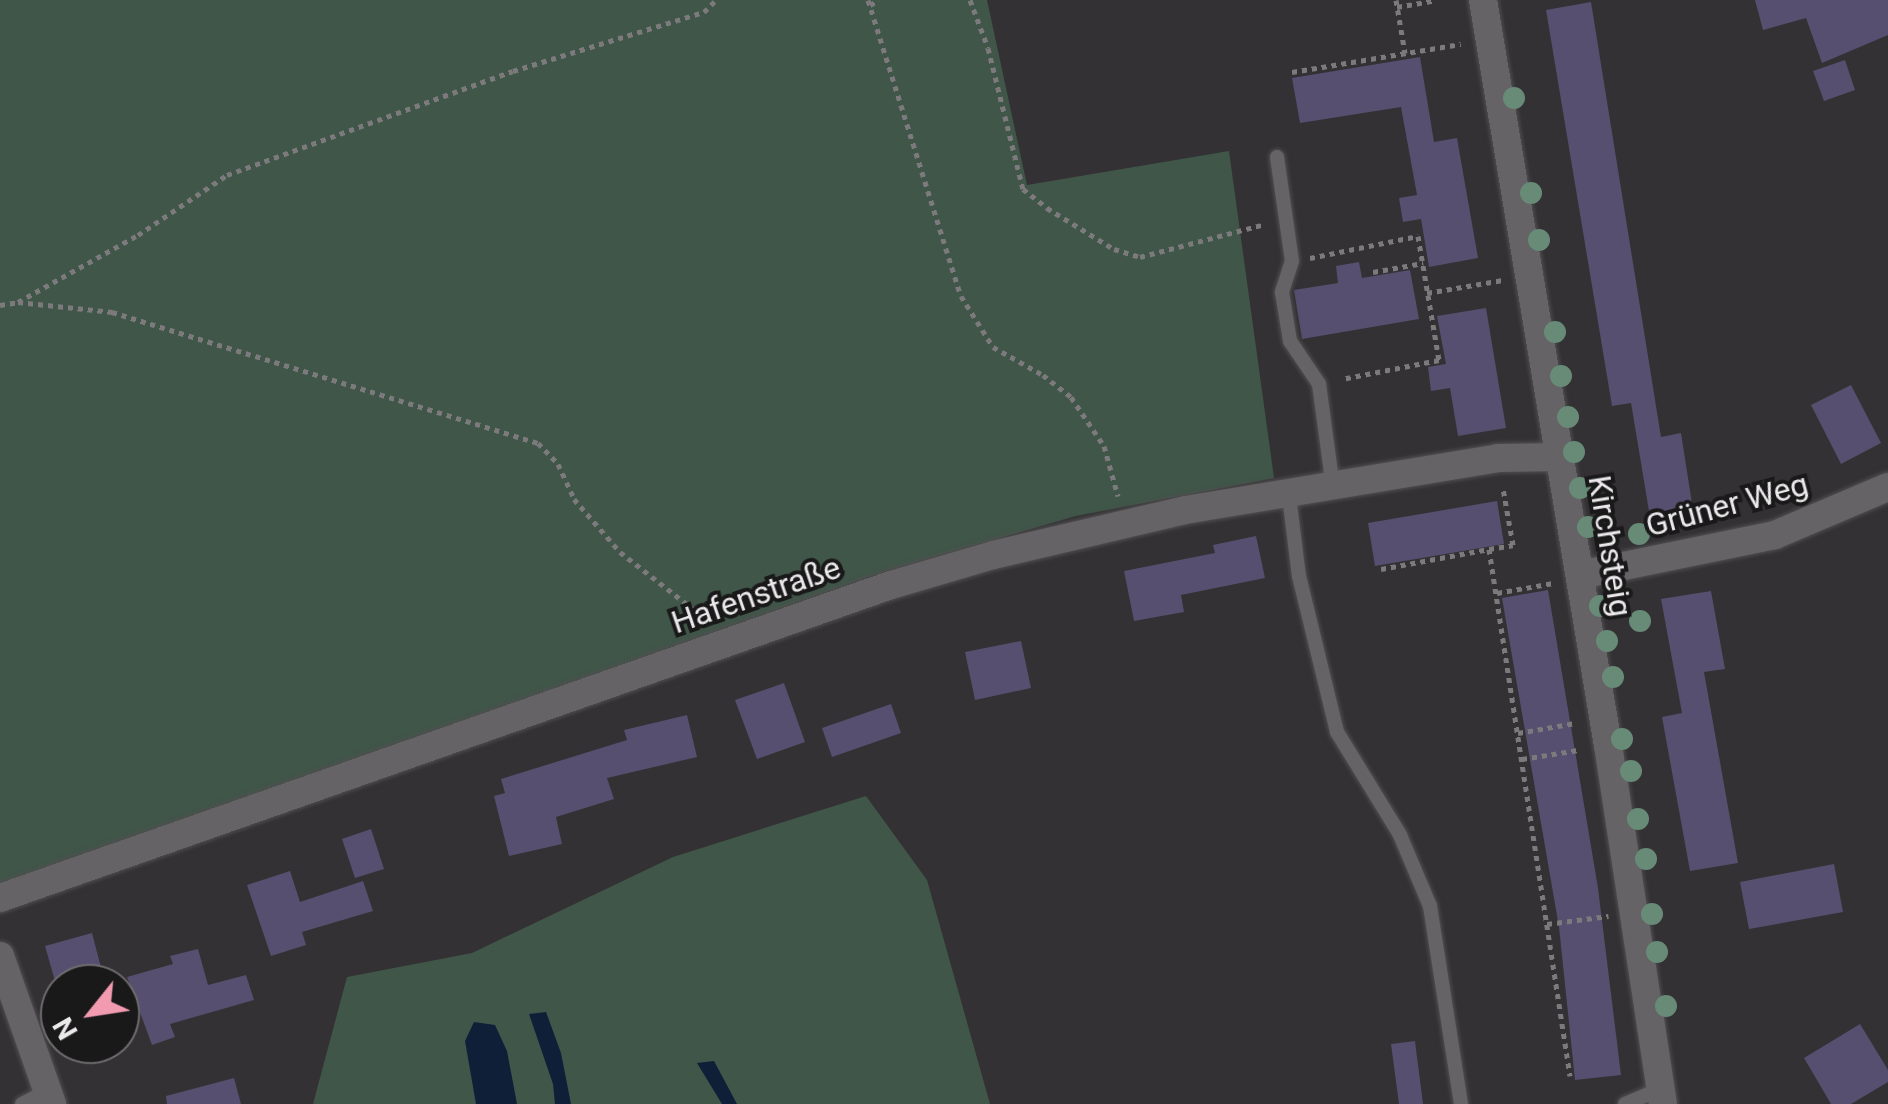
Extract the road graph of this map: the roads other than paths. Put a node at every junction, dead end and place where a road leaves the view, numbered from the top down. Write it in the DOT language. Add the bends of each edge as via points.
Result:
graph roads {
  1 [pos="1484,0"];
  2 [pos="1276,157"];
  3 [pos="1560,457"];
  4 [pos="1888,488"];
  5 [pos="1333,489"];
  6 [pos="1289,496"];
  7 [pos="1580,575"];
  8 [pos="0,898"];
  9 [pos="0,956"];
  10 [pos="1661,1097"];
  11 [pos="40,1100"];
  12 [pos="1462,1104"];
  13 [pos="1625,1104"];
  1 -- 3 [label="street, Kirchsteig"];
  2 -- 5 [label="lane" via="1292,261 1282,292 1290,341 1319,384"];
  3 -- 5 [label="street, Hafenstraße" via="1498,458"];
  3 -- 7 [label="street, Kirchsteig"];
  4 -- 7 [label="street, Grüner Weg" via="1775,535"];
  5 -- 6 [label="street, Hafenstraße"];
  6 -- 8 [label="street, Hafenstraße" via="1121,524 908,580"];
  6 -- 12 [label="lane" via="1299,576 1337,732 1400,835 1430,906"];
  7 -- 10 [label="street, Kirchsteig"];
  9 -- 11 [label="street"];
  10 -- 13 [label="lane"];
}
